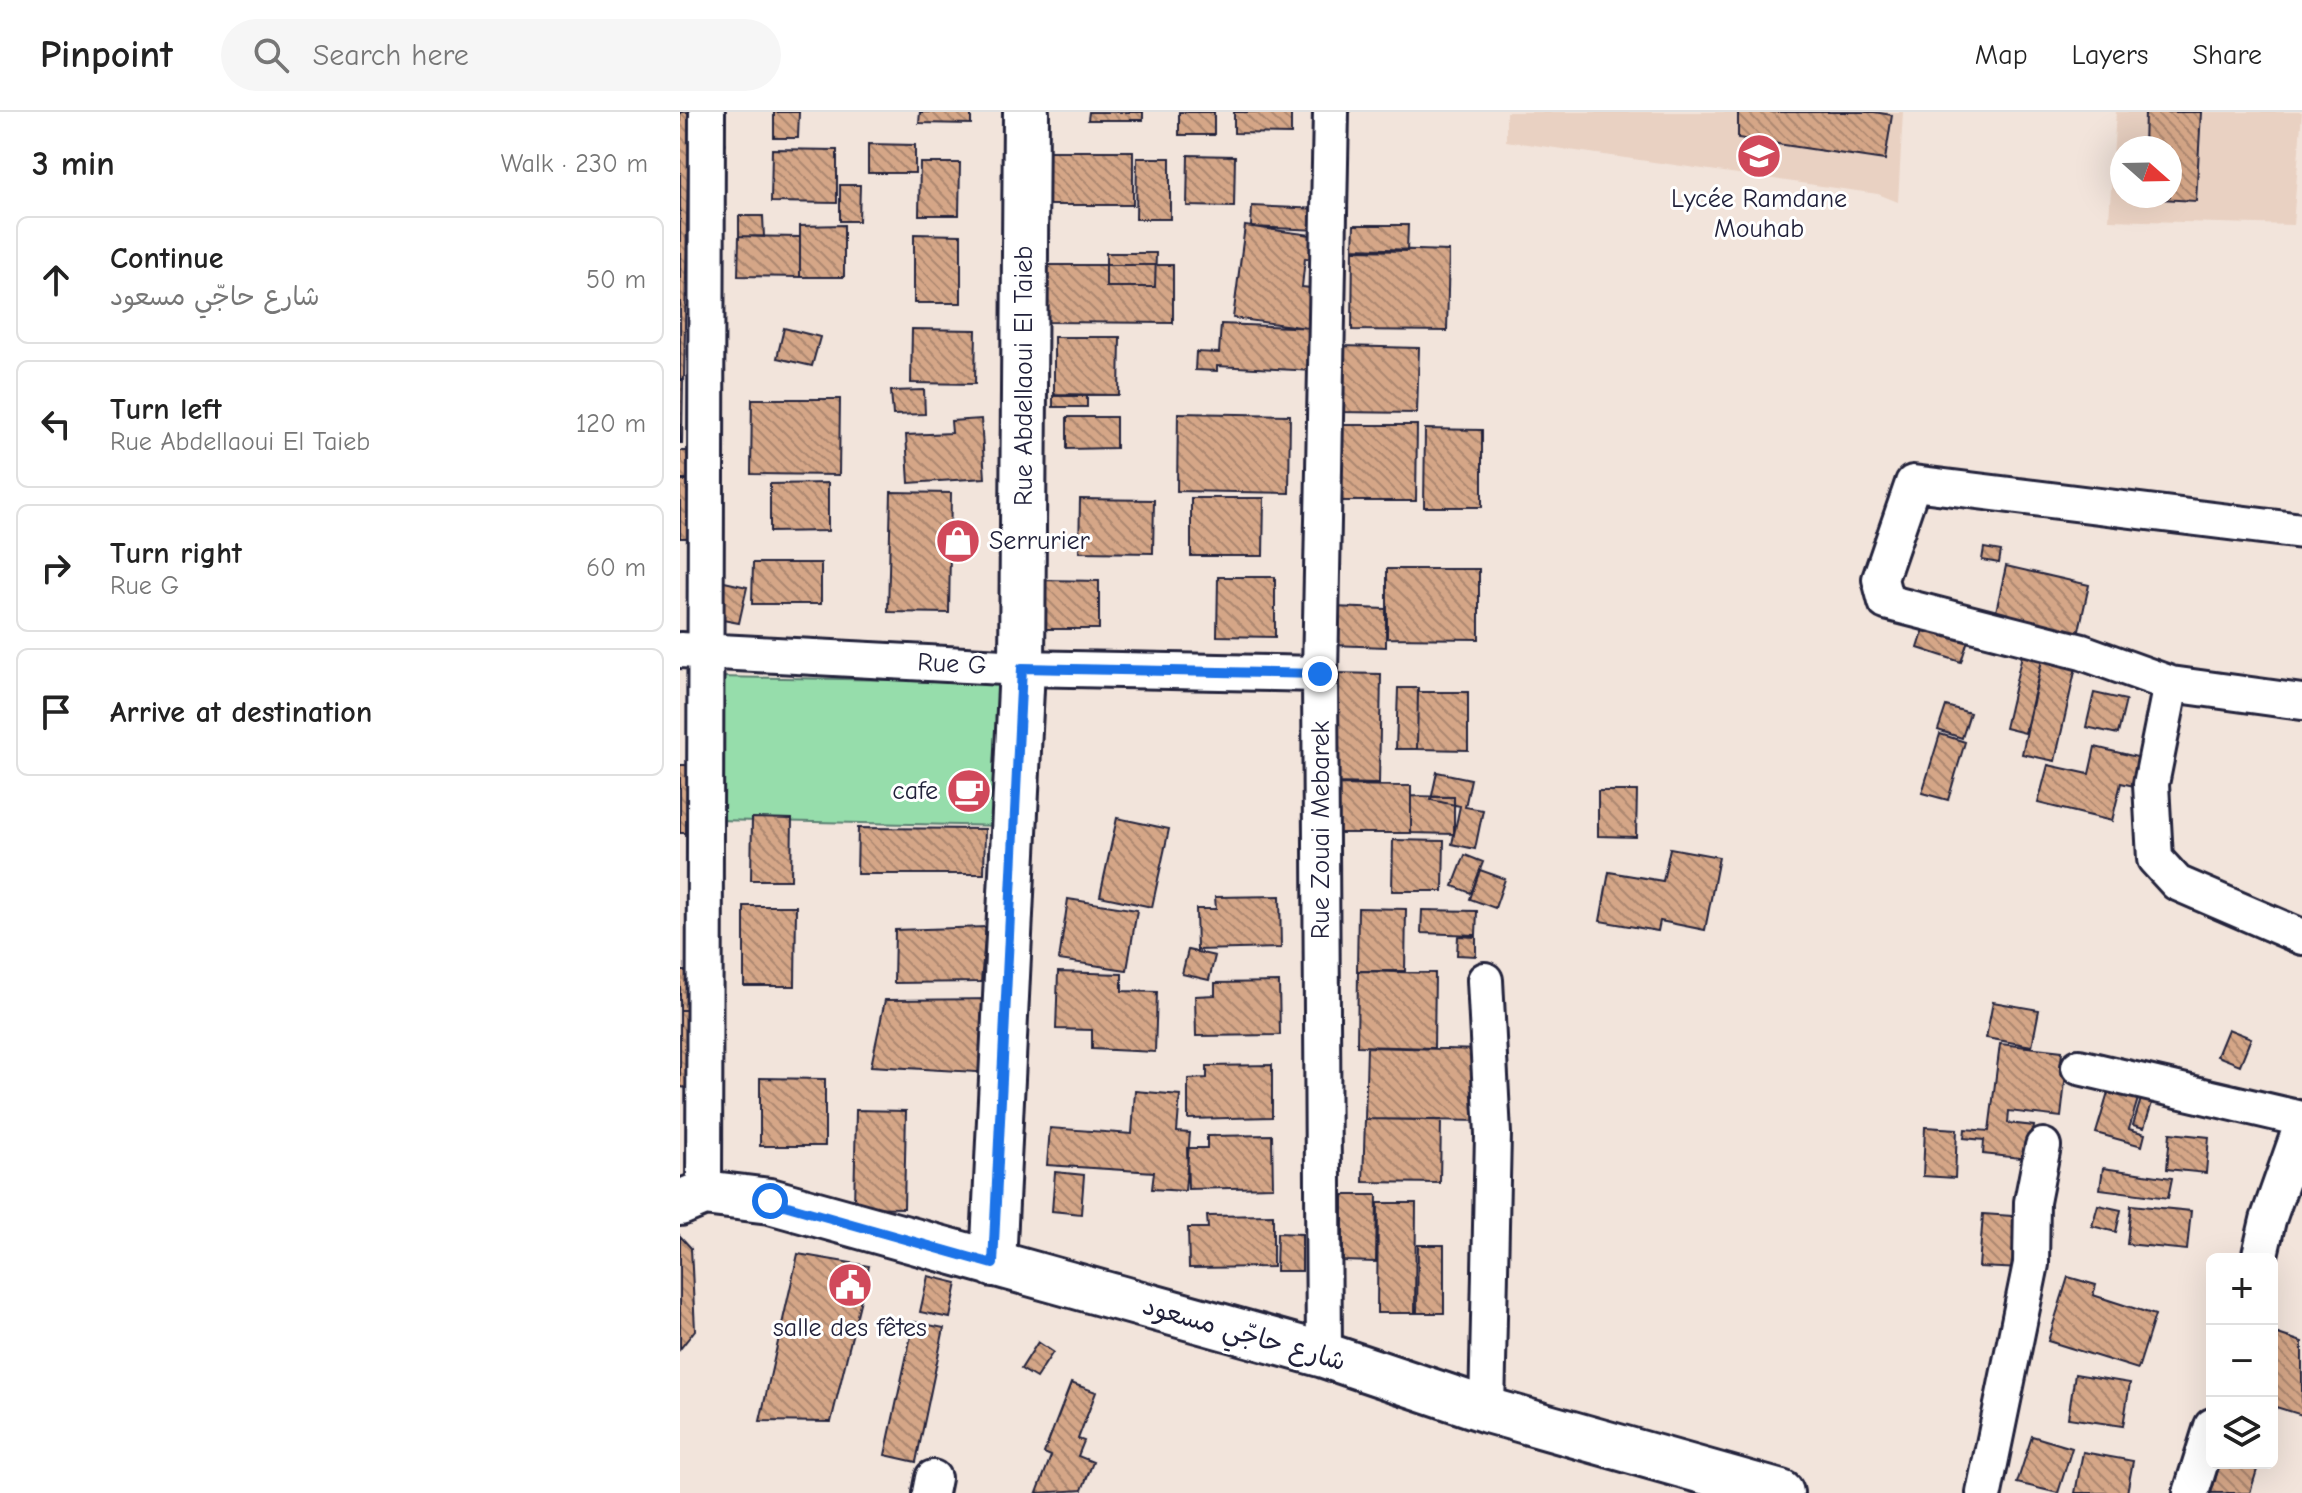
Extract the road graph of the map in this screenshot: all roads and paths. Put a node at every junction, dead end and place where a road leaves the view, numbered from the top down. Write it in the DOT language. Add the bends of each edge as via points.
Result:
graph roads {
  1 [pos="707,112"];
  2 [pos="1026,112"];
  3 [pos="1331,112"];
  4 [pos="2302,531"];
  5 [pos="693,650"];
  6 [pos="1022,668"];
  7 [pos="1320,674"];
  8 [pos="2171,684"];
  9 [pos="2302,702"];
  10 [pos="2302,937"];
  11 [pos="1485,980"];
  12 [pos="2079,1067"];
  13 [pos="2302,1121"];
  14 [pos="2043,1146"];
  15 [pos="692,1198"];
  16 [pos="2260,1253"];
  17 [pos="993,1264"];
  18 [pos="1324,1355"];
  19 [pos="1487,1410"];
  20 [pos="2206,1445"];
  21 [pos="1781,1493"];
  22 [pos="1984,1493"];
  23 [pos="2191,1493"];
  1 -- 5 [label="street"];
  2 -- 6 [label="street, Rue Abdellaoui El Taieb"];
  3 -- 7 [label="street, Rue Zouai Mebarek"];
  4 -- 8 [label="street" via="1913,483 1880,579 1886,602 2082,652"];
  5 -- 6 [label="street, Rue G"];
  5 -- 15 [label="street"];
  6 -- 7 [label="street, Rue G"];
  6 -- 17 [label="street, Rue Abdellaoui El Taieb"];
  7 -- 18 [label="street, Rue Zouai Mebarek"];
  8 -- 9 [label="street"];
  8 -- 10 [label="street" via="2151,784 2155,859 2177,883"];
  11 -- 19 [label="street" via="1493,1134"];
  12 -- 13 [label="street"];
  13 -- 16 [label="street"];
  14 -- 22 [label="street" via="2032,1202 2031,1264"];
  15 -- 17 [label="street, شارع حاجّي مسعود" via="770,1201"];
  17 -- 18 [label="street, شارع حاجّي مسعود"];
  18 -- 19 [label="street, شارع حاجّي مسعود"];
  19 -- 21 [label="street, شارع حاجّي مسعود"];
  20 -- 23 [label="street"];
}
